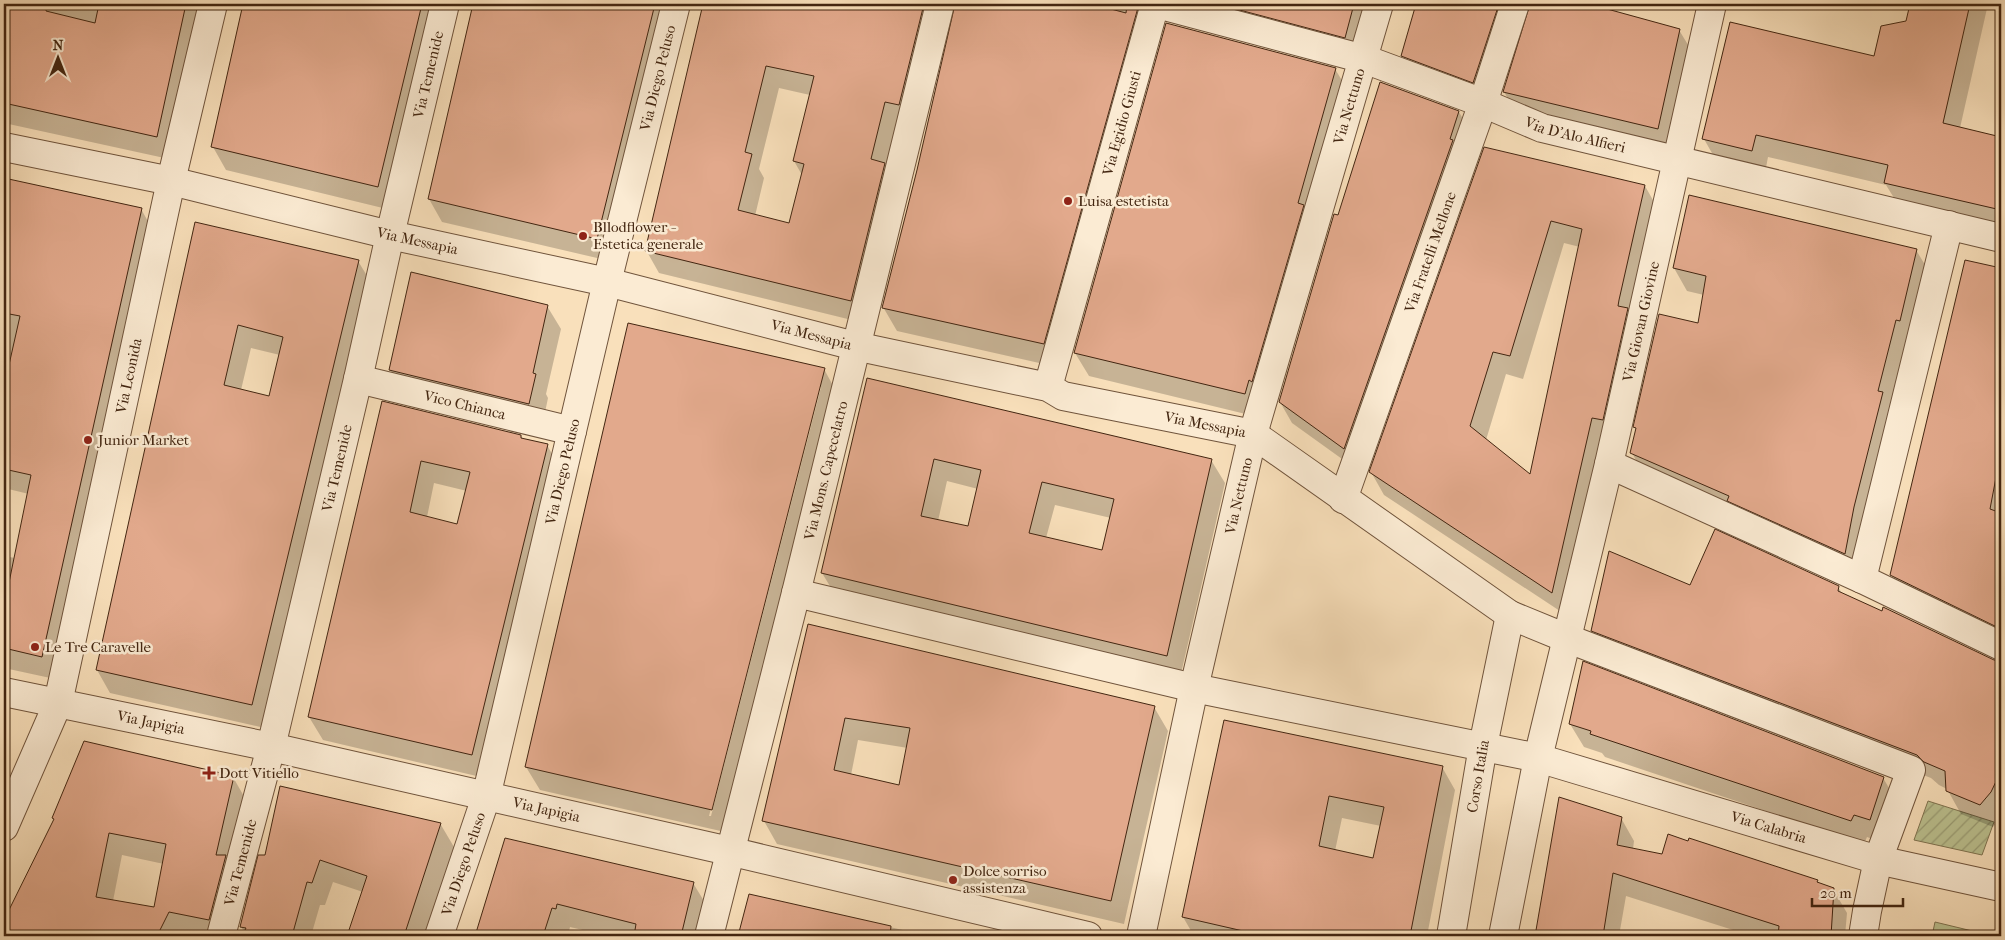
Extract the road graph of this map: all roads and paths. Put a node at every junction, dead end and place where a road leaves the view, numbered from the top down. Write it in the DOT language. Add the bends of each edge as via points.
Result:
graph roads {
  1 [pos="213,4"];
  2 [pos="445,4"];
  3 [pos="676,4"];
  4 [pos="940,4"];
  5 [pos="1156,4"];
  6 [pos="1379,4"];
  7 [pos="1515,4"];
  8 [pos="1712,4"];
  9 [pos="1364,59"];
  10 [pos="1483,103"];
  11 [pos="4,147"];
  12 [pos="1677,160"];
  13 [pos="171,182"];
  14 [pos="1949,225"];
  15 [pos="390,235"];
  16 [pos="2001,238"];
  17 [pos="607,282"];
  18 [pos="855,346"];
  19 [pos="358,379"];
  20 [pos="1048,386"];
  21 [pos="572,431"];
  22 [pos="1253,434"];
  23 [pos="1609,464"];
  24 [pos="1343,499"];
  25 [pos="1862,579"];
  26 [pos="796,593"];
  27 [pos="1510,615"];
  28 [pos="1566,638"];
  29 [pos="2001,646"];
  30 [pos="1194,688"];
  31 [pos="4,692"];
  32 [pos="58,703"];
  33 [pos="1483,746"];
  34 [pos="271,747"];
  35 [pos="1538,758"];
  36 [pos="486,797"];
  37 [pos="4,827"];
  38 [pos="730,851"];
  39 [pos="1878,860"];
  40 [pos="2001,887"];
  41 [pos="222,932"];
  42 [pos="439,936"];
  43 [pos="709,936"];
  44 [pos="1088,936"];
  45 [pos="1141,936"];
  46 [pos="1451,936"];
  47 [pos="1503,936"];
  48 [pos="1864,936"];
  1 -- 13 [label="street, Via Leonida"];
  2 -- 15 [label="street, Via Temenide"];
  3 -- 17 [label="street, Via Diego Peluso"];
  4 -- 18 [label="street, Via Mons. Capecelatro"];
  5 -- 9 [label="street, Via D'Alo Alfieri"];
  5 -- 20 [label="street, Via Egidio Giusti"];
  6 -- 9 [label="street, Via Nettuno"];
  7 -- 10 [label="street, Via Fratelli Mellone"];
  8 -- 12 [label="street, Via Giovan Giovine"];
  9 -- 10 [label="street, Via D'Alo Alfieri"];
  9 -- 22 [label="street, Via Nettuno"];
  10 -- 12 [label="street, Via D'Alo Alfieri" via="1542,128"];
  10 -- 24 [label="street, Via Fratelli Mellone"];
  11 -- 13 [label="street, Via Messapia"];
  12 -- 14 [label="street, Via D'Alo Alfieri"];
  12 -- 23 [label="street, Via Giovan Giovine"];
  13 -- 15 [label="street, Via Messapia"];
  13 -- 32 [label="street, Via Leonida"];
  14 -- 16 [label="street, Via D'Alo Alfieri"];
  14 -- 25 [label="street"];
  15 -- 17 [label="street, Via Messapia"];
  15 -- 19 [label="street, Via Temenide"];
  17 -- 18 [label="street, Via Messapia"];
  17 -- 21 [label="street, Via Diego Peluso"];
  18 -- 20 [label="street, Via Messapia"];
  18 -- 26 [label="street, Via Mons. Capecelatro"];
  19 -- 21 [label="street, Vico Chianca"];
  19 -- 34 [label="street, Via Temenide"];
  20 -- 22 [label="street, Via Messapia" via="1063,396"];
  21 -- 36 [label="street, Via Diego Peluso"];
  22 -- 24 [label="street, Via Messapia"];
  22 -- 30 [label="street, Via Nettuno"];
  23 -- 25 [label="street"];
  23 -- 28 [label="street, Via Giovan Giovine"];
  24 -- 27 [label="street, Via Messapia"];
  25 -- 29 [label="street"];
  26 -- 30 [label="street, Via Calabria"];
  26 -- 38 [label="street, Via Mons. Capecelatro"];
  27 -- 28 [label="street, Via Messapia"];
  27 -- 33 [label="street, Corso Italia"];
  28 -- 35 [label="street"];
  28 -- 39 [label="street, Via Messapia" via="1911,770"];
  30 -- 33 [label="street, Via Calabria"];
  30 -- 45 [label="street, Via Nettuno"];
  31 -- 32 [label="street, Via Japigia"];
  32 -- 34 [label="street, Via Japigia"];
  32 -- 37 [label="street, Via Leonida"];
  33 -- 35 [label="street, Via Calabria"];
  33 -- 46 [label="street, Corso Italia"];
  34 -- 36 [label="street, Via Japigia"];
  34 -- 41 [label="street, Via Temenide"];
  35 -- 39 [label="street, Via Calabria"];
  35 -- 47 [label="street"];
  36 -- 38 [label="street, Via Japigia"];
  36 -- 42 [label="street, Via Diego Peluso"];
  38 -- 43 [label="street, Via Mons. Capecelatro"];
  38 -- 44 [label="street, Via Japigia"];
  39 -- 40 [label="street, Via Calabria"];
  39 -- 48 [label="street"];
}
